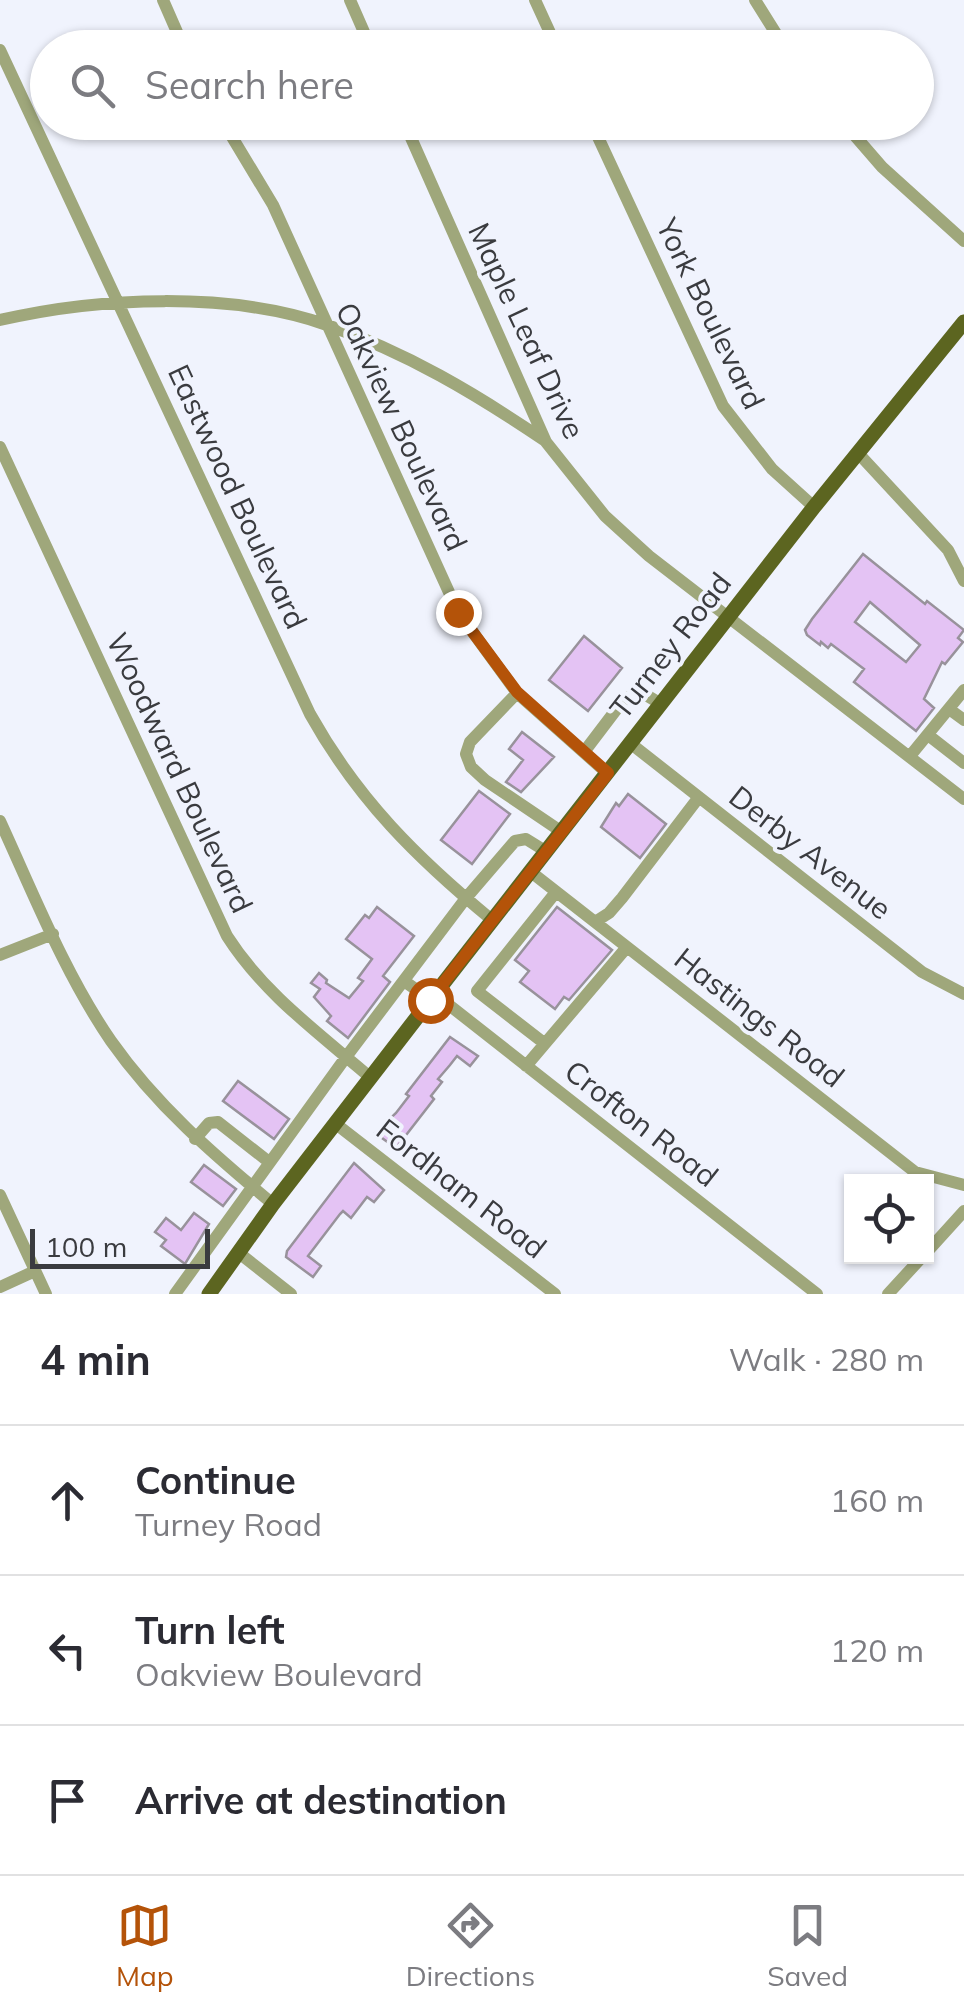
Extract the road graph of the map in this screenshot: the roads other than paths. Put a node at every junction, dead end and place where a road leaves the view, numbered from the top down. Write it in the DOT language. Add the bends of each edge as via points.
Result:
graph roads {
  1 [pos="163,0"];
  2 [pos="350,0"];
  3 [pos="535,0"];
  4 [pos="756,0"];
  5 [pos="176,30"];
  6 [pos="363,30"];
  7 [pos="549,30"];
  8 [pos="775,30"];
  9 [pos="0,50"];
  10 [pos="30,114"];
  11 [pos="42,140"];
  12 [pos="234,140"];
  13 [pos="412,140"];
  14 [pos="599,140"];
  15 [pos="858,140"];
  16 [pos="964,242"];
  17 [pos="118,301"];
  18 [pos="0,320"];
  19 [pos="964,322"];
  20 [pos="326,324"];
  21 [pos="546,442"];
  22 [pos="0,447"];
  23 [pos="858,453"];
  24 [pos="814,507"];
  25 [pos="964,581"];
  26 [pos="728,618"];
  27 [pos="964,690"];
  28 [pos="517,692"];
  29 [pos="662,704"];
  30 [pos="949,709"];
  31 [pos="964,720"];
  32 [pos="928,735"];
  33 [pos="630,743"];
  34 [pos="584,752"];
  35 [pos="910,756"];
  36 [pos="964,763"];
  37 [pos="608,773"];
  38 [pos="699,797"];
  39 [pos="964,799"];
  40 [pos="0,821"];
  41 [pos="562,832"];
  42 [pos="547,852"];
  43 [pos="531,872"];
  44 [pos="556,892"];
  45 [pos="466,898"];
  46 [pos="492,920"];
  47 [pos="595,922"];
  48 [pos="53,934"];
  49 [pos="627,946"];
  50 [pos="0,956"];
  51 [pos="404,981"];
  52 [pos="478,991"];
  53 [pos="964,994"];
  54 [pos="433,997"];
  55 [pos="460,1014"];
  56 [pos="544,1044"];
  57 [pos="346,1056"];
  58 [pos="526,1066"];
  59 [pos="371,1078"];
  60 [pos="336,1124"];
  61 [pos="196,1139"];
  62 [pos="269,1162"];
  63 [pos="964,1184"];
  64 [pos="252,1186"];
  65 [pos="0,1195"];
  66 [pos="273,1204"];
  67 [pos="964,1212"];
  68 [pos="934,1245"];
  69 [pos="239,1253"];
  70 [pos="916,1264"];
  71 [pos="35,1271"];
  72 [pos="0,1287"];
  73 [pos="46,1294"];
  74 [pos="175,1294"];
  75 [pos="209,1294"];
  76 [pos="292,1294"];
  77 [pos="555,1294"];
  78 [pos="817,1294"];
  79 [pos="888,1294"];
  1 -- 5 [label="street"];
  2 -- 6 [label="street"];
  3 -- 7 [label="street"];
  4 -- 8 [label="street"];
  9 -- 10 [label="street, Eastwood Boulevard"];
  11 -- 17 [label="street, Eastwood Boulevard"];
  12 -- 20 [label="street, Oakview Boulevard" via="273,205"];
  13 -- 21 [label="street, Maple Leaf Drive"];
  14 -- 24 [label="street, York Boulevard" via="723,406 772,469"];
  15 -- 16 [label="street"];
  17 -- 18 [label="street"];
  17 -- 20 [label="street" via="240,306"];
  17 -- 45 [label="street, Eastwood Boulevard" via="332,752 401,840"];
  19 -- 23 [label="main road, Turney Road"];
  20 -- 21 [label="street" via="448,378"];
  20 -- 28 [label="street, Oakview Boulevard" via="458,612"];
  21 -- 26 [label="street, Maple Leaf Drive" via="625,536"];
  22 -- 57 [label="street, Woodward Boulevard" via="227,936 275,995"];
  23 -- 24 [label="main road, Turney Road"];
  23 -- 25 [label="street" via="948,550"];
  24 -- 26 [label="main road, Turney Road"];
  26 -- 29 [label="main road, Turney Road"];
  26 -- 35 [label="street, Maple Leaf Drive"];
  27 -- 30 [label="street"];
  28 -- 34 [label="street, Oakview Boulevard"];
  28 -- 41 [label="street" via="466,754 485,780"];
  29 -- 33 [label="main road, Turney Road"];
  29 -- 34 [label="street" via="640,693 626,698"];
  30 -- 31 [label="street"];
  30 -- 32 [label="street"];
  32 -- 35 [label="street"];
  32 -- 36 [label="street"];
  33 -- 37 [label="main road, Turney Road"];
  33 -- 38 [label="street, Derby Avenue"];
  34 -- 37 [label="street, Oakview Boulevard"];
  35 -- 39 [label="street, Maple Leaf Drive"];
  37 -- 41 [label="main road, Turney Road"];
  38 -- 47 [label="street" via="622,898"];
  38 -- 53 [label="street, Derby Avenue" via="922,972"];
  40 -- 48 [label="street"];
  41 -- 42 [label="main road, Turney Road"];
  42 -- 43 [label="main road, Turney Road"];
  42 -- 45 [label="street" via="515,840"];
  43 -- 44 [label="street, Hastings Road"];
  43 -- 46 [label="main road, Turney Road"];
  44 -- 47 [label="street, Hastings Road"];
  44 -- 52 [label="street"];
  45 -- 46 [label="street, Eastwood Boulevard"];
  45 -- 51 [label="street"];
  46 -- 54 [label="main road, Turney Road"];
  47 -- 49 [label="street, Hastings Road"];
  48 -- 50 [label="street"];
  48 -- 61 [label="street" via="110,1039"];
  49 -- 56 [label="street"];
  49 -- 63 [label="street, Hastings Road" via="916,1172"];
  51 -- 54 [label="street, Crofton Road"];
  51 -- 57 [label="street"];
  52 -- 55 [label="street"];
  52 -- 56 [label="street"];
  54 -- 55 [label="street, Crofton Road"];
  54 -- 59 [label="main road, Turney Road"];
  55 -- 58 [label="street, Crofton Road"];
  56 -- 58 [label="street"];
  57 -- 59 [label="street, Woodward Boulevard"];
  57 -- 62 [label="street"];
  58 -- 78 [label="street, Crofton Road"];
  59 -- 60 [label="main road, Turney Road"];
  60 -- 66 [label="main road, Turney Road"];
  60 -- 77 [label="street, Fordham Road"];
  61 -- 62 [label="street" via="218,1122"];
  61 -- 64 [label="street"];
  62 -- 64 [label="street"];
  64 -- 66 [label="street"];
  64 -- 74 [label="street"];
  65 -- 71 [label="street"];
  66 -- 69 [label="main road, Turney Road"];
  67 -- 68 [label="street"];
  69 -- 75 [label="main road, Turney Road"];
  69 -- 76 [label="street"];
  70 -- 79 [label="street"];
  71 -- 72 [label="street"];
  71 -- 73 [label="street"];
}
